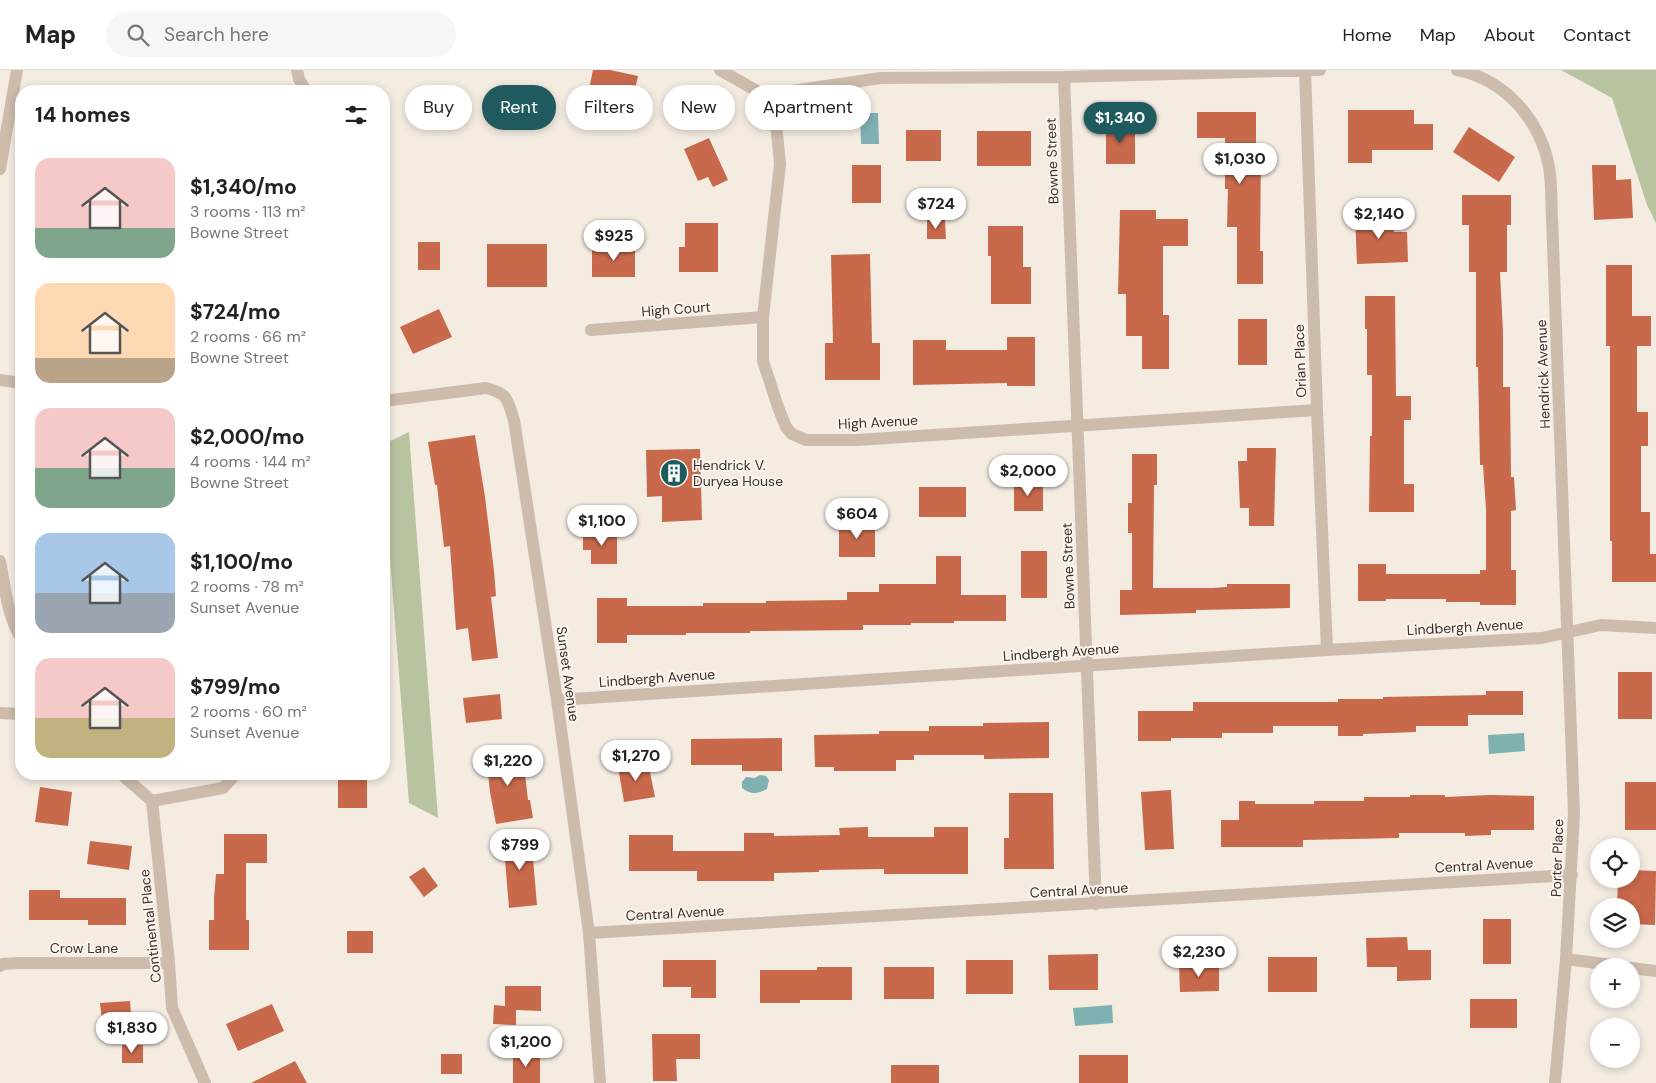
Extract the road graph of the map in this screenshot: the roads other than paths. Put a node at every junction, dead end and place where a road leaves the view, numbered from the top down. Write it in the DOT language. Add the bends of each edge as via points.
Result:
graph roads {
  1 [pos="17,70"];
  2 [pos="297,70"];
  3 [pos="720,70"];
  4 [pos="1305,70"];
  5 [pos="1320,70"];
  6 [pos="1457,70"];
  7 [pos="1064,77"];
  8 [pos="302,85"];
  9 [pos="746,85"];
  10 [pos="833,85"];
  11 [pos="777,130"];
  12 [pos="0,169"];
  13 [pos="763,317"];
  14 [pos="591,330"];
  15 [pos="0,380"];
  16 [pos="15,383"];
  17 [pos="390,400"];
  18 [pos="1316,410"];
  19 [pos="1077,426"];
  20 [pos="0,561"];
  21 [pos="1656,628"];
  22 [pos="15,629"];
  23 [pos="1567,633"];
  24 [pos="1327,650"];
  25 [pos="1086,666"];
  26 [pos="557,700"];
  27 [pos="0,713"];
  28 [pos="15,714"];
  29 [pos="129,780"];
  30 [pos="230,780"];
  31 [pos="152,801"];
  32 [pos="1572,875"];
  33 [pos="1096,904"];
  34 [pos="589,933"];
  35 [pos="1566,959"];
  36 [pos="169,962"];
  37 [pos="1590,962"];
  38 [pos="0,966"];
  39 [pos="1640,969"];
  40 [pos="1656,972"];
  41 [pos="205,1083"];
  42 [pos="600,1083"];
  43 [pos="1556,1083"];
  1 -- 12 [label="street"];
  2 -- 8 [label="street"];
  3 -- 9 [label="street"];
  4 -- 5 [label="street"];
  4 -- 7 [label="street"];
  4 -- 18 [label="street, Orian Place"];
  6 -- 23 [label="street, Hendrick Avenue" via="1493,84 1509,95 1539,136 1549,167"];
  7 -- 10 [label="street" via="881,78"];
  7 -- 19 [label="street, Bowne Street"];
  11 -- 13 [label="street, High Avenue" via="780,164"];
  13 -- 14 [label="street, High Court"];
  13 -- 19 [label="street, High Avenue" via="763,361 778,407 786,427 792,434 806,440 857,440"];
  15 -- 16 [label="street"];
  17 -- 26 [label="street, Sunset Avenue" via="486,388 506,396 514,420"];
  18 -- 19 [label="street, High Avenue"];
  18 -- 24 [label="street, Orian Place"];
  19 -- 25 [label="street, Bowne Street"];
  20 -- 22 [label="street"];
  21 -- 23 [label="street" via="1601,625"];
  23 -- 24 [label="street, Lindbergh Avenue" via="1542,638"];
  23 -- 32 [label="street, Porter Place" via="1574,814"];
  24 -- 25 [label="street, Lindbergh Avenue"];
  25 -- 26 [label="street, Lindbergh Avenue"];
  25 -- 33 [label="street, Bowne Street"];
  26 -- 34 [label="street, Sunset Avenue"];
  27 -- 28 [label="street"];
  29 -- 31 [label="street"];
  30 -- 31 [label="street" via="223,788"];
  31 -- 36 [label="street, Continental Place"];
  32 -- 33 [label="street, Central Avenue"];
  32 -- 35 [label="street, Porter Place"];
  33 -- 34 [label="street, Central Avenue"];
  34 -- 42 [label="street, Sunset Avenue"];
  35 -- 37 [label="street"];
  35 -- 43 [label="street, Porter Place"];
  36 -- 38 [label="street, Crow Lane" via="18,963"];
  36 -- 41 [label="street, Continental Place" via="172,1008"];
  39 -- 40 [label="street"];
}
